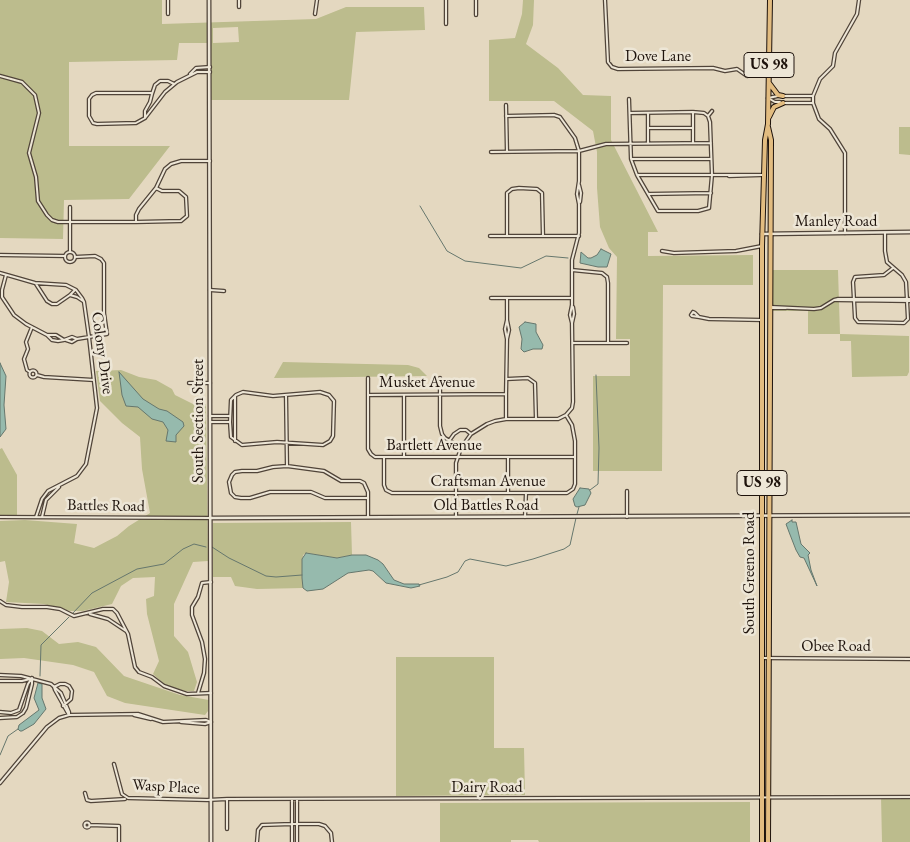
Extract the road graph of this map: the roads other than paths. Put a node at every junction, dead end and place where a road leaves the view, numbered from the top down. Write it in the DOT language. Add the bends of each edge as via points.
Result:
graph roads {
  1 [pos="168,0"];
  2 [pos="209,0"];
  3 [pos="239,0"];
  4 [pos="317,0"];
  5 [pos="446,0"];
  6 [pos="476,0"];
  7 [pos="605,0"];
  8 [pos="770,0"];
  9 [pos="859,0"];
  10 [pos="239,7"];
  11 [pos="168,14"];
  12 [pos="315,14"];
  13 [pos="476,15"];
  14 [pos="446,24"];
  15 [pos="210,67"];
  16 [pos="769,71"];
  17 [pos="210,72"];
  18 [pos="0,76"];
  19 [pos="189,76"];
  20 [pos="769,83"];
  21 [pos="174,85"];
  22 [pos="152,94"];
  23 [pos="783,96"];
  24 [pos="813,96"];
  25 [pos="768,98"];
  26 [pos="629,99"];
  27 [pos="783,103"];
  28 [pos="813,103"];
  29 [pos="506,105"];
  30 [pos="712,111"];
  31 [pos="693,112"];
  32 [pos="630,113"];
  33 [pos="648,113"];
  34 [pos="506,116"];
  35 [pos="708,116"];
  36 [pos="145,118"];
  37 [pos="768,119"];
  38 [pos="768,124"];
  39 [pos="648,128"];
  40 [pos="693,128"];
  41 [pos="630,143"];
  42 [pos="648,143"];
  43 [pos="693,143"];
  44 [pos="710,143"];
  45 [pos="579,151"];
  46 [pos="491,152"];
  47 [pos="507,152"];
  48 [pos="631,159"];
  49 [pos="711,159"];
  50 [pos="210,161"];
  51 [pos="637,175"];
  52 [pos="712,175"];
  53 [pos="764,175"];
  54 [pos="156,188"];
  55 [pos="711,193"];
  56 [pos="649,194"];
  57 [pos="70,207"];
  58 [pos="709,208"];
  59 [pos="712,211"];
  60 [pos="136,222"];
  61 [pos="70,223"];
  62 [pos="910,232"];
  63 [pos="845,233"];
  64 [pos="885,233"];
  65 [pos="762,234"];
  66 [pos="770,234"];
  67 [pos="490,236"];
  68 [pos="507,236"];
  69 [pos="543,236"];
  70 [pos="579,236"];
  71 [pos="762,246"];
  72 [pos="662,251"];
  73 [pos="70,252"];
  74 [pos="0,255"];
  75 [pos="65,256"];
  76 [pos="75,257"];
  77 [pos="893,268"];
  78 [pos="572,270"];
  79 [pos="0,273"];
  80 [pos="6,275"];
  81 [pos="35,283"];
  82 [pos="75,290"];
  83 [pos="210,290"];
  84 [pos="224,291"];
  85 [pos="1,296"];
  86 [pos="70,296"];
  87 [pos="491,298"];
  88 [pos="507,298"];
  89 [pos="572,298"];
  90 [pos="854,300"];
  91 [pos="909,300"];
  92 [pos="84,302"];
  93 [pos="769,307"];
  94 [pos="700,317"];
  95 [pos="762,320"];
  96 [pos="32,327"];
  97 [pos="47,334"];
  98 [pos="89,337"];
  99 [pos="77,339"];
  100 [pos="65,340"];
  101 [pos="572,343"];
  102 [pos="608,343"];
  103 [pos="627,343"];
  104 [pos="30,372"];
  105 [pos="37,375"];
  106 [pos="368,378"];
  107 [pos="440,378"];
  108 [pos="507,379"];
  109 [pos="95,380"];
  110 [pos="189,383"];
  111 [pos="210,383"];
  112 [pos="769,384"];
  113 [pos="762,385"];
  114 [pos="440,394"];
  115 [pos="506,394"];
  116 [pos="286,395"];
  117 [pos="368,395"];
  118 [pos="404,395"];
  119 [pos="234,396"];
  120 [pos="566,415"];
  121 [pos="210,416"];
  122 [pos="230,417"];
  123 [pos="234,418"];
  124 [pos="506,419"];
  125 [pos="536,419"];
  126 [pos="211,422"];
  127 [pos="230,422"];
  128 [pos="471,434"];
  129 [pos="449,441"];
  130 [pos="235,442"];
  131 [pos="286,442"];
  132 [pos="460,448"];
  133 [pos="404,457"];
  134 [pos="508,457"];
  135 [pos="575,457"];
  136 [pos="384,458"];
  137 [pos="458,458"];
  138 [pos="287,466"];
  139 [pos="60,486"];
  140 [pos="627,491"];
  141 [pos="455,493"];
  142 [pos="508,493"];
  143 [pos="526,493"];
  144 [pos="368,498"];
  145 [pos="762,515"];
  146 [pos="910,515"];
  147 [pos="768,516"];
  148 [pos="0,517"];
  149 [pos="36,517"];
  150 [pos="42,517"];
  151 [pos="525,517"];
  152 [pos="627,517"];
  153 [pos="211,518"];
  154 [pos="368,518"];
  155 [pos="456,518"];
  156 [pos="211,582"];
  157 [pos="0,601"];
  158 [pos="88,613"];
  159 [pos="127,632"];
  160 [pos="762,658"];
  161 [pos="768,658"];
  162 [pos="910,658"];
  163 [pos="0,675"];
  164 [pos="32,678"];
  165 [pos="0,681"];
  166 [pos="54,687"];
  167 [pos="198,693"];
  168 [pos="211,693"];
  169 [pos="24,697"];
  170 [pos="29,698"];
  171 [pos="65,706"];
  172 [pos="0,712"];
  173 [pos="11,713"];
  174 [pos="69,715"];
  175 [pos="0,718"];
  176 [pos="11,718"];
  177 [pos="211,722"];
  178 [pos="114,764"];
  179 [pos="0,783"];
  180 [pos="86,793"];
  181 [pos="128,798"];
  182 [pos="763,798"];
  183 [pos="768,798"];
  184 [pos="910,798"];
  185 [pos="227,799"];
  186 [pos="292,799"];
  187 [pos="297,799"];
  188 [pos="211,800"];
  189 [pos="292,824"];
  190 [pos="297,824"];
  191 [pos="90,825"];
  192 [pos="227,829"];
  193 [pos="119,842"];
  194 [pos="211,842"];
  195 [pos="257,842"];
  196 [pos="292,842"];
  197 [pos="298,842"];
  198 [pos="332,842"];
  199 [pos="762,842"];
  200 [pos="768,842"];
  1 -- 11 [label="street"];
  2 -- 15 [label="street, South Section Street"];
  3 -- 10 [label="street"];
  4 -- 12 [label="street"];
  5 -- 14 [label="street"];
  6 -- 13 [label="street"];
  7 -- 16 [label="street, Dove Lane" via="608,62 612,68 737,69 746,76"];
  8 -- 16 [label="main road, South Greeno Road / US 98"];
  9 -- 24 [label="street" via="857,14 835,53 833,66 820,79"];
  15 -- 17 [label="street, South Section Street"];
  15 -- 19 [label="street" via="196,68"];
  16 -- 20 [label="main road, South Greeno Road / US 98"];
  17 -- 19 [label="street"];
  17 -- 50 [label="street, South Section Street"];
  18 -- 61 [label="street" via="22,82 35,95 39,113 29,153 37,196 42,209 52,220"];
  19 -- 21 [label="street"];
  20 -- 23 [label="main road" via="778,95"];
  20 -- 25 [label="main road, South Greeno Road / US 98"];
  21 -- 22 [label="street" via="168,81 160,82"];
  21 -- 36 [label="street"];
  22 -- 36 [label="street"];
  22 -- 36 [label="street" via="96,93 89,99 88,116 95,123 132,124"];
  23 -- 24 [label="street"];
  23 -- 25 [label="street"];
  24 -- 28 [label="street"];
  25 -- 27 [label="street"];
  25 -- 37 [label="main road, South Greeno Road / US 98"];
  26 -- 32 [label="street"];
  27 -- 28 [label="street"];
  27 -- 37 [label="main road" via="774,107"];
  28 -- 63 [label="street" via="819,118 844,148"];
  29 -- 34 [label="street"];
  30 -- 35 [label="street"];
  31 -- 33 [label="street"];
  31 -- 35 [label="street"];
  31 -- 40 [label="street"];
  32 -- 33 [label="street"];
  32 -- 41 [label="street"];
  33 -- 39 [label="street"];
  34 -- 45 [label="street" via="560,117 576,138"];
  34 -- 47 [label="street"];
  35 -- 44 [label="street"];
  37 -- 38 [label="main road, South Greeno Road / US 98"];
  38 -- 53 [label="main road, South Greeno Road / US 98"];
  38 -- 66 [label="main road, South Greeno Road / US 98" via="771,140"];
  39 -- 40 [label="street"];
  39 -- 42 [label="street"];
  40 -- 43 [label="street"];
  41 -- 42 [label="street"];
  41 -- 45 [label="street" via="602,144"];
  41 -- 48 [label="street"];
  42 -- 43 [label="street"];
  43 -- 44 [label="street"];
  44 -- 49 [label="street"];
  45 -- 47 [label="street"];
  45 -- 70 [label="street"];
  46 -- 47 [label="street"];
  48 -- 49 [label="street"];
  48 -- 51 [label="street"];
  49 -- 52 [label="street"];
  50 -- 54 [label="street" via="171,164"];
  50 -- 83 [label="street, South Section Street"];
  51 -- 52 [label="street"];
  51 -- 56 [label="street"];
  52 -- 53 [label="street"];
  52 -- 55 [label="street"];
  53 -- 65 [label="main road, South Greeno Road / US 98"];
  54 -- 60 [label="street" via="137,212"];
  54 -- 60 [label="street" via="184,194 187,216 179,222"];
  55 -- 56 [label="street"];
  55 -- 58 [label="street"];
  56 -- 58 [label="street" via="658,212"];
  57 -- 61 [label="street"];
  58 -- 59 [label="street"];
  60 -- 61 [label="street"];
  61 -- 73 [label="street"];
  62 -- 64 [label="street, Manley Road"];
  63 -- 64 [label="street, Manley Road"];
  63 -- 66 [label="street, Manley Road"];
  64 -- 77 [label="street" via="886,256"];
  65 -- 66 [label="street, Manley Road"];
  65 -- 71 [label="main road, South Greeno Road / US 98"];
  66 -- 93 [label="main road, South Greeno Road / US 98"];
  67 -- 68 [label="street"];
  68 -- 69 [label="street"];
  68 -- 69 [label="street" via="507,193 519,188 537,189 542,193"];
  69 -- 70 [label="street"];
  70 -- 78 [label="street"];
  71 -- 72 [label="street" via="736,251"];
  71 -- 95 [label="main road, South Greeno Road / US 98"];
  73 -- 75 [label="street"];
  73 -- 76 [label="street"];
  74 -- 75 [label="street"];
  75 -- 76 [label="street" via="70,262"];
  76 -- 98 [label="street" via="97,257 104,265 107,334"];
  77 -- 90 [label="street" via="884,275 855,277"];
  77 -- 91 [label="street" via="906,282"];
  78 -- 89 [label="street"];
  78 -- 102 [label="street" via="606,277"];
  79 -- 80 [label="street"];
  80 -- 81 [label="street"];
  80 -- 85 [label="street"];
  81 -- 82 [label="street" via="66,285"];
  81 -- 86 [label="street" via="52,304"];
  82 -- 86 [label="street"];
  82 -- 92 [label="street, Colony Drive"];
  83 -- 84 [label="street"];
  83 -- 111 [label="street, South Section Street"];
  85 -- 96 [label="street" via="18,319"];
  86 -- 92 [label="street" via="77,296"];
  87 -- 88 [label="street"];
  88 -- 89 [label="street"];
  88 -- 108 [label="street"];
  89 -- 101 [label="street"];
  90 -- 91 [label="street"];
  90 -- 91 [label="street" via="854,318 858,322 901,323 908,319"];
  90 -- 93 [label="street" via="834,300 822,308"];
  92 -- 98 [label="street, Colony Drive"];
  93 -- 112 [label="main road, South Greeno Road / US 98"];
  94 -- 95 [label="street"];
  95 -- 113 [label="main road, South Greeno Road / US 98"];
  96 -- 97 [label="street"];
  96 -- 104 [label="street" via="24,359"];
  97 -- 100 [label="street"];
  97 -- 100 [label="street" via="55,341"];
  98 -- 99 [label="street"];
  98 -- 109 [label="street, Colony Drive"];
  99 -- 100 [label="street" via="72,342"];
  99 -- 100 [label="street" via="72,336"];
  101 -- 102 [label="street"];
  101 -- 120 [label="street" via="573,402"];
  102 -- 103 [label="street"];
  104 -- 105 [label="street"];
  104 -- 105 [label="street" via="32,377"];
  105 -- 109 [label="street"];
  106 -- 117 [label="street, Bartlett Avenue"];
  107 -- 114 [label="street"];
  108 -- 115 [label="street"];
  108 -- 125 [label="street" via="528,378 535,384"];
  109 -- 139 [label="street, Colony Drive" via="97,408 86,464 77,476"];
  110 -- 111 [label="street"];
  111 -- 121 [label="street, South Section Street"];
  112 -- 113 [label="street"];
  112 -- 147 [label="main road, South Greeno Road / US 98"];
  113 -- 145 [label="main road, South Greeno Road / US 98"];
  114 -- 115 [label="street, Musket Avenue"];
  114 -- 118 [label="street, Musket Avenue"];
  114 -- 129 [label="street" via="440,426"];
  115 -- 124 [label="street"];
  116 -- 119 [label="street" via="270,396 247,391"];
  116 -- 131 [label="street"];
  116 -- 131 [label="street" via="322,392 332,399 334,436 319,446"];
  117 -- 118 [label="street, Musket Avenue"];
  117 -- 136 [label="street, Bartlett Avenue" via="368,448 375,457"];
  118 -- 133 [label="street"];
  119 -- 122 [label="street"];
  119 -- 123 [label="street"];
  120 -- 125 [label="street" via="558,419"];
  120 -- 135 [label="street, Craftsman Avenue" via="572,425"];
  121 -- 122 [label="street"];
  121 -- 126 [label="street, South Section Street"];
  122 -- 123 [label="street"];
  122 -- 127 [label="street"];
  123 -- 130 [label="street"];
  124 -- 125 [label="street"];
  124 -- 128 [label="street" via="483,426"];
  126 -- 127 [label="street"];
  126 -- 153 [label="street, South Section Street"];
  127 -- 130 [label="street" via="231,437"];
  128 -- 129 [label="street" via="460,430"];
  128 -- 132 [label="street"];
  129 -- 132 [label="street"];
  130 -- 131 [label="street" via="247,446"];
  131 -- 138 [label="street"];
  132 -- 137 [label="street"];
  133 -- 136 [label="street, Bartlett Avenue"];
  133 -- 137 [label="street, Bartlett Avenue"];
  134 -- 135 [label="street, Bartlett Avenue"];
  134 -- 137 [label="street, Bartlett Avenue"];
  134 -- 142 [label="street"];
  135 -- 143 [label="street, Craftsman Avenue" via="575,484 570,492"];
  136 -- 141 [label="street, Craftsman Avenue" via="384,485 389,492"];
  137 -- 141 [label="street"];
  138 -- 144 [label="street" via="362,482 367,486"];
  138 -- 144 [label="street" via="235,472 229,482 231,493 241,498 270,492 310,492 325,498"];
  139 -- 149 [label="street, Colony Drive" via="48,491"];
  139 -- 150 [label="street, Colony Drive" via="46,500"];
  140 -- 152 [label="street"];
  141 -- 142 [label="street, Craftsman Avenue"];
  141 -- 155 [label="street"];
  142 -- 143 [label="street, Craftsman Avenue"];
  143 -- 151 [label="street"];
  144 -- 154 [label="street"];
  145 -- 147 [label="street, Old Battles Road"];
  145 -- 152 [label="street, Old Battles Road"];
  145 -- 160 [label="main road, South Greeno Road / US 98"];
  146 -- 147 [label="street, Old Battles Road"];
  147 -- 161 [label="main road, South Greeno Road / US 98"];
  148 -- 149 [label="street, Battles Road"];
  149 -- 150 [label="street, Battles Road"];
  150 -- 153 [label="street, Battles Road"];
  151 -- 152 [label="street, Old Battles Road"];
  151 -- 155 [label="street, Old Battles Road"];
  153 -- 154 [label="street, Old Battles Road"];
  153 -- 156 [label="street, South Section Street"];
  154 -- 155 [label="street, Old Battles Road"];
  156 -- 167 [label="street" via="202,583 192,607 205,659"];
  156 -- 168 [label="street, South Section Street"];
  157 -- 158 [label="street" via="22,607 47,606 74,616"];
  158 -- 159 [label="street" via="108,619"];
  158 -- 159 [label="street" via="103,608 113,609"];
  159 -- 167 [label="street" via="139,672 172,689 187,694"];
  160 -- 161 [label="street, Obee Road"];
  160 -- 182 [label="main road, South Greeno Road / US 98"];
  161 -- 162 [label="street, Obee Road"];
  161 -- 183 [label="main road, South Greeno Road / US 98"];
  163 -- 164 [label="street"];
  163 -- 165 [label="street"];
  164 -- 165 [label="street"];
  164 -- 166 [label="street"];
  164 -- 169 [label="street"];
  164 -- 170 [label="street"];
  166 -- 171 [label="street"];
  166 -- 171 [label="street" via="62,684 71,688 72,696"];
  167 -- 168 [label="street"];
  168 -- 177 [label="street, South Section Street"];
  169 -- 170 [label="street"];
  169 -- 173 [label="street" via="20,710"];
  170 -- 176 [label="street" via="23,713"];
  171 -- 174 [label="street"];
  172 -- 173 [label="street"];
  173 -- 176 [label="street"];
  174 -- 177 [label="street" via="132,715 163,722"];
  174 -- 179 [label="street" via="47,727"];
  175 -- 176 [label="street"];
  177 -- 188 [label="street, South Section Street"];
  178 -- 181 [label="street, Wasp Place" via="122,794"];
  180 -- 181 [label="street" via="90,801"];
  181 -- 188 [label="street, Wasp Place"];
  182 -- 183 [label="street, Dairy Road"];
  182 -- 187 [label="street, Dairy Road"];
  182 -- 199 [label="main road, South Greeno Road / US 98"];
  183 -- 184 [label="street, Dairy Road"];
  183 -- 200 [label="main road, South Greeno Road / US 98"];
  185 -- 186 [label="street, Dairy Road"];
  185 -- 188 [label="street, Dairy Road"];
  185 -- 192 [label="street"];
  186 -- 187 [label="street, Dairy Road"];
  186 -- 189 [label="street"];
  187 -- 190 [label="street"];
  188 -- 194 [label="street, South Section Street"];
  189 -- 190 [label="street"];
  189 -- 195 [label="street" via="262,825"];
  189 -- 196 [label="street"];
  190 -- 197 [label="street"];
  190 -- 198 [label="street" via="324,826 331,833"];
  191 -- 193 [label="street" via="119,826"];
}
